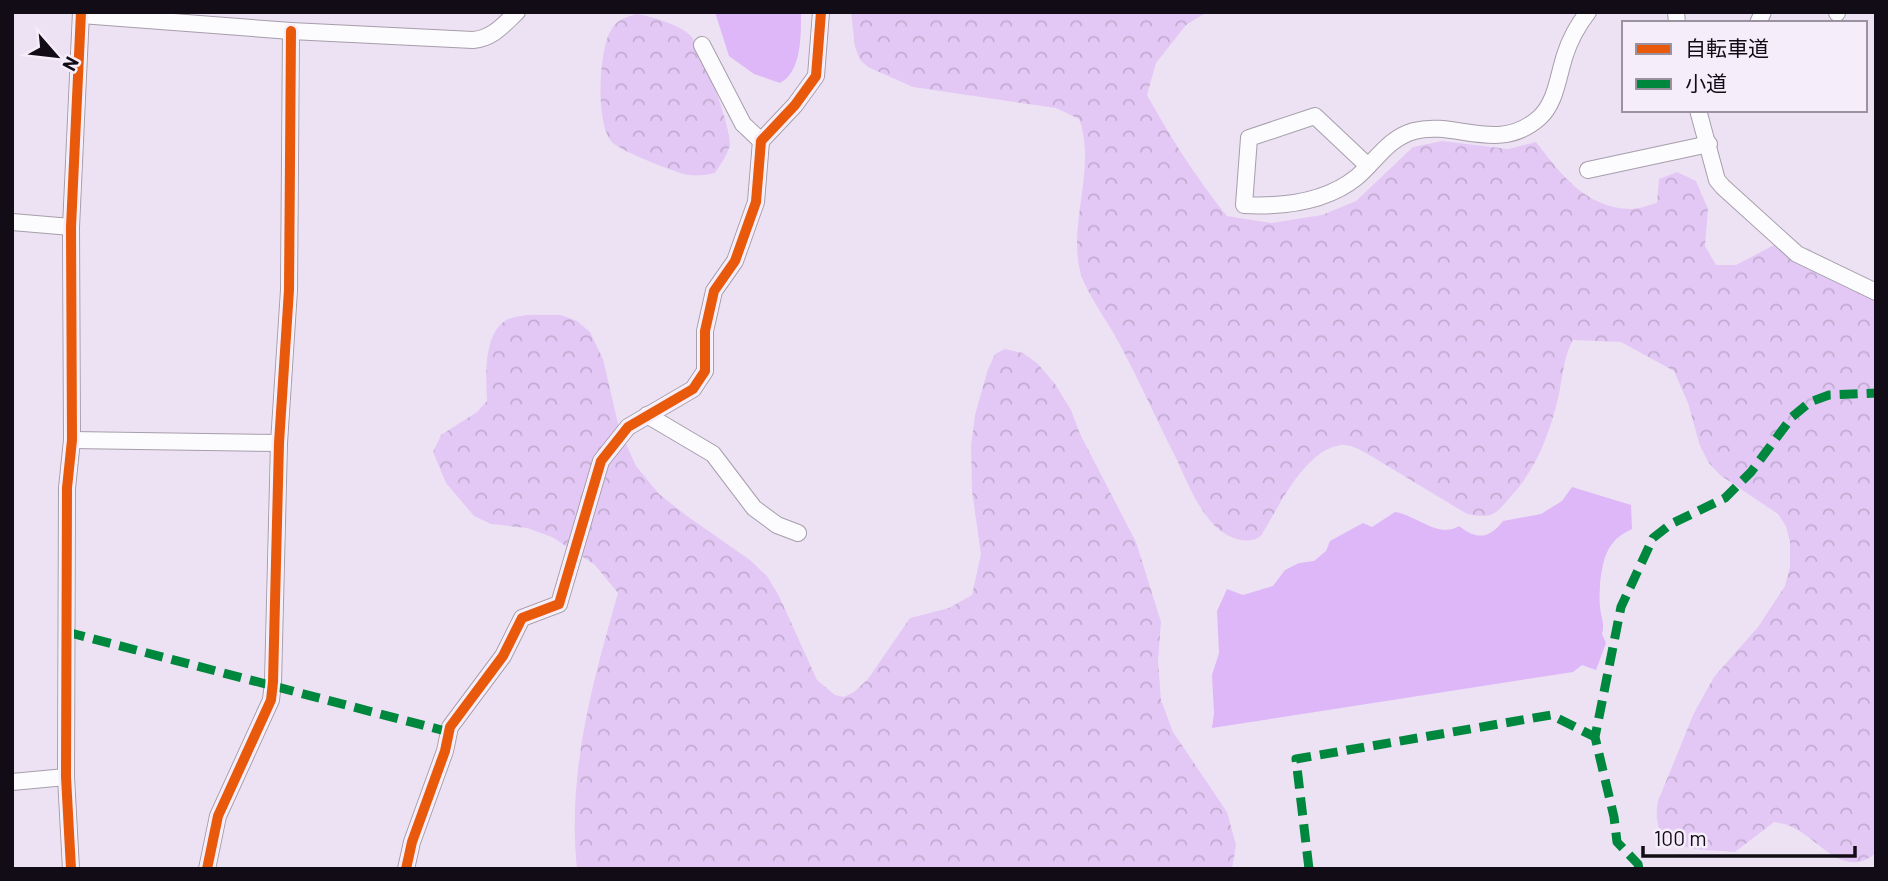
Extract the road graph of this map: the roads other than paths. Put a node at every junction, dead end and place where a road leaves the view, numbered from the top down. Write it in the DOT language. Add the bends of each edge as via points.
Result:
graph roads {
  1 [pos="517,12"];
  2 [pos="821,12"];
  3 [pos="1588,12"];
  4 [pos="80,14"];
  5 [pos="291,31"];
  6 [pos="702,45"];
  7 [pos="1699,112"];
  8 [pos="761,141"];
  9 [pos="1709,144"];
  10 [pos="1368,166"];
  11 [pos="1588,170"];
  12 [pos="12,222"];
  13 [pos="71,227"];
  14 [pos="1876,292"];
  15 [pos="647,415"];
  16 [pos="72,440"];
  17 [pos="279,443"];
  18 [pos="798,533"];
  19 [pos="66,777"];
  20 [pos="12,782"];
  21 [pos="71,869"];
  22 [pos="207,869"];
  23 [pos="406,869"];
  1 -- 5 [label="street" via="497,32 473,40"];
  2 -- 8 [label="street" via="816,76"];
  3 -- 10 [label="street" via="1572,38 1555,93 1540,117 1526,127 1489,136 1418,130 1385,146"];
  4 -- 5 [label="street"];
  4 -- 13 [label="street"];
  5 -- 17 [label="street" via="289,290"];
  6 -- 8 [label="street" via="743,124"];
  7 -- 9 [label="street"];
  8 -- 15 [label="street" via="756,202 736,261 714,291 705,331 705,371 693,389"];
  9 -- 11 [label="street"];
  9 -- 14 [label="street" via="1717,180 1768,229 1797,254"];
  10 -- 10 [label="street" via="1320,197 1244,205 1249,138 1315,116"];
  12 -- 13 [label="street"];
  13 -- 16 [label="street"];
  15 -- 18 [label="street" via="713,454 754,509"];
  15 -- 23 [label="street" via="628,427 601,461 559,604 522,618 503,656 450,727"];
  16 -- 17 [label="street"];
  16 -- 19 [label="street" via="67,488"];
  17 -- 22 [label="street" via="271,700 218,817"];
  19 -- 20 [label="street"];
  19 -- 21 [label="street"];
}
